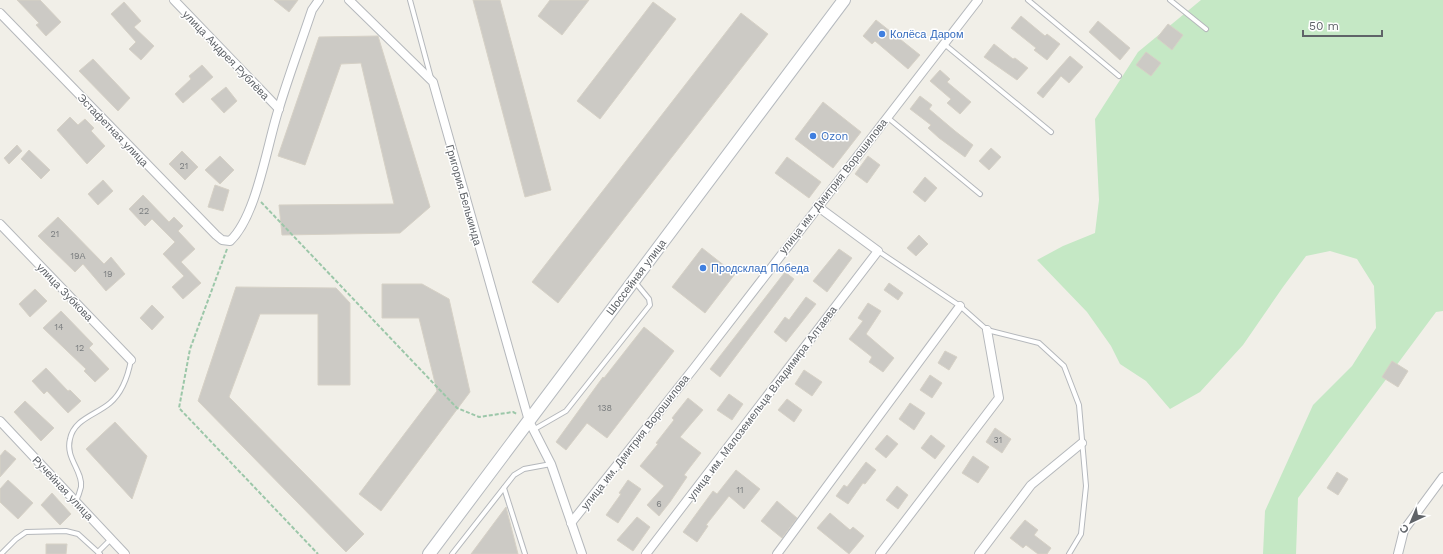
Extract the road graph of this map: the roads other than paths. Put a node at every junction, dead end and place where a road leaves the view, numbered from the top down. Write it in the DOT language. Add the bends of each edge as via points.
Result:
graph roads {
  1 [pos="174,0"];
  2 [pos="319,0"];
  3 [pos="349,0"];
  4 [pos="410,0"];
  5 [pos="844,0"];
  6 [pos="978,0"];
  7 [pos="1028,0"];
  8 [pos="1170,0"];
  9 [pos="0,13"];
  10 [pos="1206,29"];
  11 [pos="943,43"];
  12 [pos="1119,76"];
  13 [pos="432,82"];
  14 [pos="279,109"];
  15 [pos="886,116"];
  16 [pos="1051,132"];
  17 [pos="980,194"];
  18 [pos="817,206"];
  19 [pos="0,224"];
  20 [pos="878,251"];
  21 [pos="634,280"];
  22 [pos="960,306"];
  23 [pos="987,330"];
  24 [pos="131,360"];
  25 [pos="1,424"];
  26 [pos="531,425"];
  27 [pos="1082,443"];
  28 [pos="551,464"];
  29 [pos="1443,477"];
  30 [pos="504,488"];
  31 [pos="76,502"];
  32 [pos="571,523"];
  33 [pos="111,539"];
  34 [pos="99,553"];
  35 [pos="2,554"];
  36 [pos="125,554"];
  37 [pos="429,554"];
  38 [pos="452,554"];
  39 [pos="525,554"];
  40 [pos="582,554"];
  41 [pos="646,554"];
  42 [pos="777,554"];
  43 [pos="880,554"];
  44 [pos="979,554"];
  45 [pos="1068,554"];
  46 [pos="1398,554"];
  1 -- 14 [label="street, улица Андрея Рублёва"];
  2 -- 14 [label="street" via="312,10"];
  3 -- 13 [label="street, Григория Белькинда"];
  4 -- 13 [label="lane"];
  5 -- 21 [label="street, Шоссейная улица"];
  6 -- 11 [label="street, улица им. Дмитрия Ворошилова"];
  7 -- 12 [label="lane"];
  8 -- 10 [label="lane"];
  9 -- 14 [label="street, Эстафетная улица" via="222,240 230,241 236,235 255,195"];
  11 -- 15 [label="street, улица им. Дмитрия Ворошилова"];
  11 -- 16 [label="lane"];
  13 -- 26 [label="street, Григория Белькинда"];
  15 -- 17 [label="lane"];
  15 -- 18 [label="street, улица им. Дмитрия Ворошилова"];
  18 -- 20 [label="street"];
  18 -- 32 [label="street, улица им. Дмитрия Ворошилова" via="694,368"];
  19 -- 24 [label="street, улица Зубкова"];
  20 -- 22 [label="lane"];
  20 -- 41 [label="street, улица им. Малоземельца Владимира Алтаева"];
  21 -- 26 [label="street, Шоссейная улица"];
  21 -- 26 [label="lane" via="649,299 650,305 566,410"];
  22 -- 23 [label="lane"];
  22 -- 42 [label="street"];
  23 -- 27 [label="lane" via="1039,343 1064,366 1079,405"];
  23 -- 43 [label="street" via="999,398"];
  24 -- 31 [label="lane" via="128,375 111,403 76,426 70,439 70,452 81,486"];
  25 -- 31 [label="street, Ручейная улица"];
  26 -- 28 [label="street, Григория Белькинда"];
  26 -- 37 [label="street, Шоссейная улица"];
  27 -- 44 [label="street" via="1031,485"];
  27 -- 45 [label="lane" via="1086,486 1081,534"];
  28 -- 30 [label="lane" via="524,469 514,475"];
  28 -- 32 [label="street, Григория Белькинда"];
  29 -- 46 [label="street" via="1404,530"];
  30 -- 38 [label="lane"];
  30 -- 39 [label="lane"];
  31 -- 33 [label="street, Ручейная улица"];
  32 -- 40 [label="street, Григория Белькинда"];
  33 -- 34 [label="lane"];
  33 -- 36 [label="street, Ручейная улица"];
  34 -- 35 [label="lane" via="78,534 66,530 26,532"];
}
